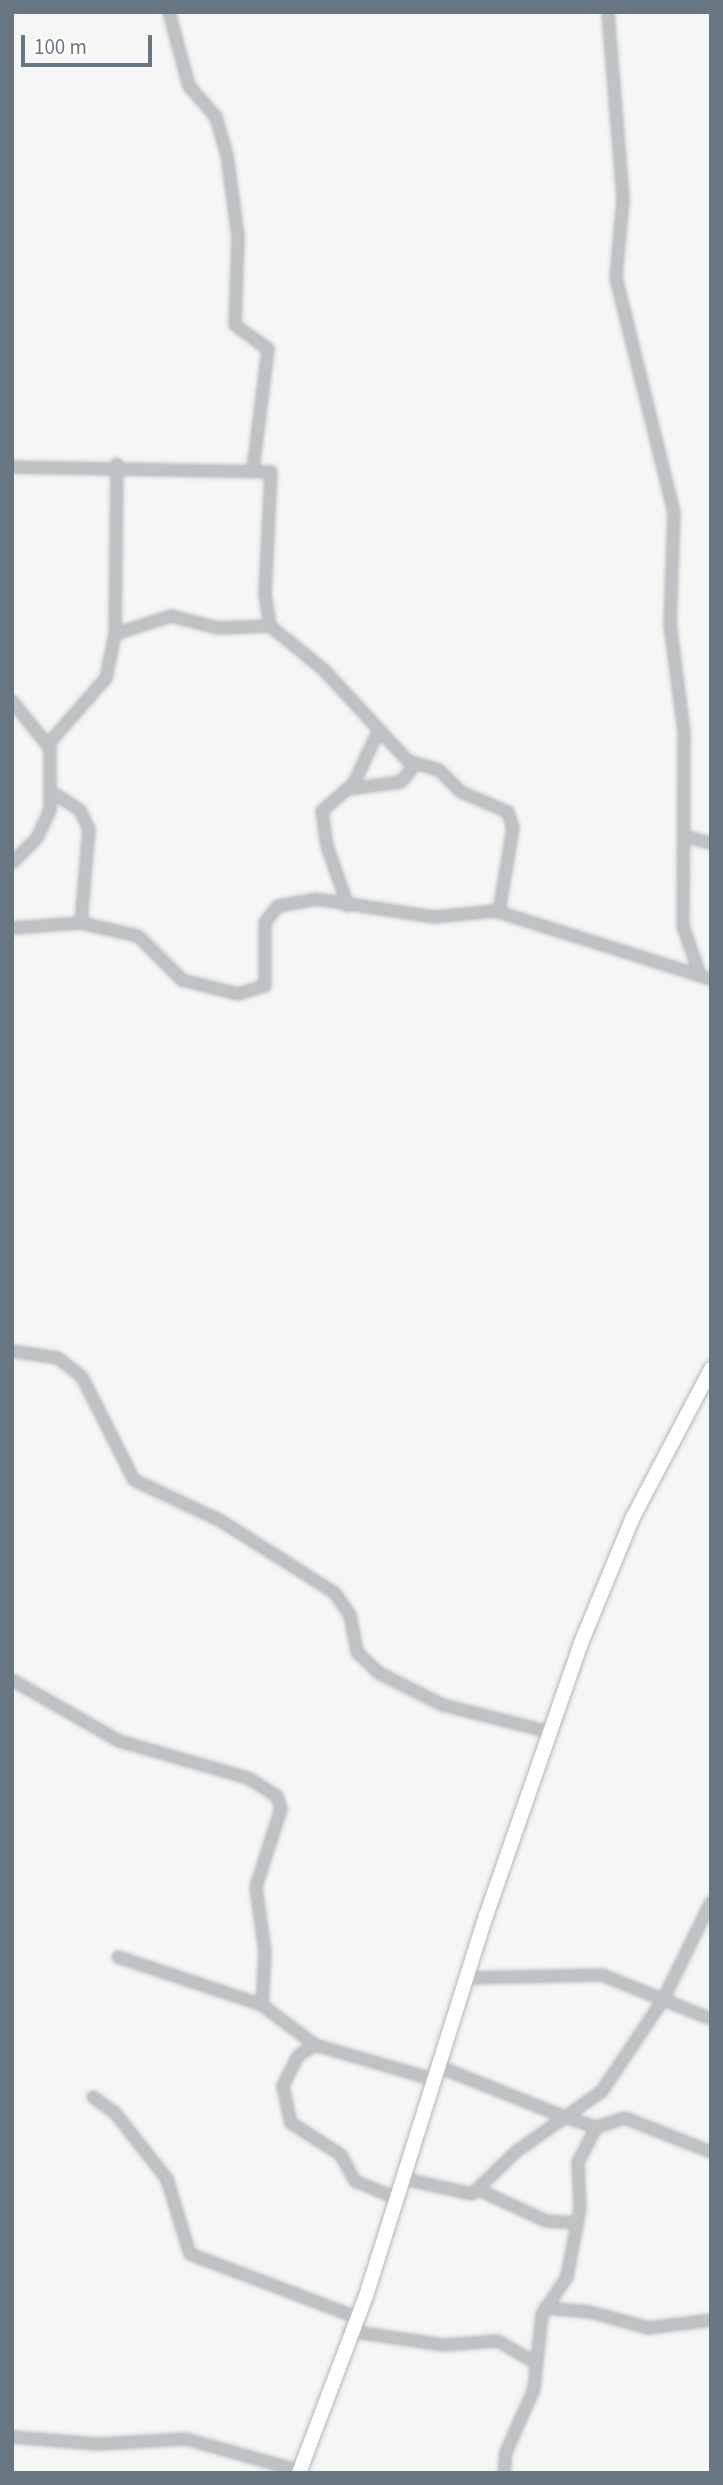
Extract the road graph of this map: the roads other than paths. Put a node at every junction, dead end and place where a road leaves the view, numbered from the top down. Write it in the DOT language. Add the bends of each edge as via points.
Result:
graph roads {
  1 [pos="169,12"];
  2 [pos="608,12"];
  3 [pos="117,464"];
  4 [pos="12,467"];
  5 [pos="253,470"];
  6 [pos="270,626"];
  7 [pos="115,634"];
  8 [pos="12,701"];
  9 [pos="379,730"];
  10 [pos="49,747"];
  11 [pos="415,765"];
  12 [pos="349,789"];
  13 [pos="55,794"];
  14 [pos="684,836"];
  15 [pos="711,843"];
  16 [pos="12,863"];
  17 [pos="348,906"];
  18 [pos="499,912"];
  19 [pos="81,923"];
  20 [pos="12,928"];
  21 [pos="706,977"];
  22 [pos="12,1351"];
  23 [pos="711,1369"];
  24 [pos="12,1680"];
  25 [pos="550,1732"];
  26 [pos="711,1902"];
  27 [pos="118,1956"];
  28 [pos="467,1978"];
  29 [pos="669,1986"];
  30 [pos="651,1994"];
  31 [pos="663,2000"];
  32 [pos="262,2005"];
  33 [pos="711,2019"];
  34 [pos="315,2045"];
  35 [pos="434,2073"];
  36 [pos="93,2097"];
  37 [pos="568,2118"];
  38 [pos="597,2127"];
  39 [pos="711,2152"];
  40 [pos="401,2178"];
  41 [pos="479,2190"];
  42 [pos="396,2198"];
  43 [pos="576,2223"];
  44 [pos="545,2308"];
  45 [pos="356,2317"];
  46 [pos="711,2320"];
  47 [pos="349,2331"];
  48 [pos="536,2363"];
  49 [pos="12,2437"];
  50 [pos="300,2472"];
  51 [pos="504,2473"];
  1 -- 5 [label="street" via="189,86 216,117 227,155 238,236 235,325 268,349"];
  2 -- 14 [label="street" via="623,199 616,278 676,529 670,624 684,732"];
  3 -- 4 [label="street"];
  3 -- 5 [label="street"];
  3 -- 7 [label="street"];
  5 -- 6 [label="street" via="269,470 275,480 265,594"];
  6 -- 7 [label="street" via="218,628 171,616"];
  6 -- 9 [label="street" via="324,670"];
  7 -- 10 [label="street" via="102,686"];
  8 -- 10 [label="street"];
  9 -- 11 [label="street"];
  9 -- 12 [label="street"];
  10 -- 13 [label="street"];
  11 -- 12 [label="street" via="401,782"];
  11 -- 18 [label="street" via="439,771 461,792 508,811 513,828"];
  12 -- 17 [label="street" via="326,805 321,822"];
  13 -- 16 [label="street" via="37,838"];
  13 -- 19 [label="street" via="80,810 89,829"];
  14 -- 15 [label="street"];
  14 -- 21 [label="street" via="683,926"];
  17 -- 18 [label="street" via="434,917"];
  17 -- 19 [label="street" via="309,899 267,911 268,979 256,991 238,993 182,980 146,938"];
  18 -- 21 [label="street" via="588,945"];
  19 -- 20 [label="street"];
  22 -- 25 [label="street" via="48,1354 82,1377 134,1480 221,1521 335,1594 350,1615 357,1653 379,1673 443,1705"];
  23 -- 25 [label="street" via="632,1519"];
  24 -- 32 [label="street" via="119,1741 248,1778 277,1796 281,1809 256,1887 265,1953"];
  25 -- 28 [label="street"];
  26 -- 29 [label="street"];
  27 -- 32 [label="street"];
  28 -- 30 [label="street" via="602,1975"];
  28 -- 35 [label="street"];
  29 -- 30 [label="street"];
  29 -- 31 [label="street"];
  30 -- 31 [label="street"];
  31 -- 33 [label="street"];
  31 -- 37 [label="street" via="601,2091"];
  32 -- 34 [label="street"];
  34 -- 35 [label="street"];
  34 -- 42 [label="street" via="298,2056 283,2086 291,2123 341,2155 355,2181"];
  35 -- 37 [label="street"];
  35 -- 40 [label="street"];
  36 -- 45 [label="street" via="116,2114 167,2179 190,2254"];
  37 -- 38 [label="street"];
  37 -- 41 [label="street" via="517,2151"];
  38 -- 39 [label="street" via="625,2118"];
  38 -- 43 [label="street" via="578,2162"];
  40 -- 41 [label="street" via="464,2194"];
  40 -- 42 [label="street"];
  41 -- 43 [label="street" via="547,2221"];
  42 -- 45 [label="street"];
  43 -- 44 [label="street" via="567,2277"];
  44 -- 46 [label="street" via="570,2308 648,2328"];
  44 -- 48 [label="street"];
  45 -- 47 [label="street"];
  47 -- 48 [label="street" via="443,2345 498,2341"];
  47 -- 50 [label="street"];
  48 -- 51 [label="street" via="534,2389 506,2452"];
  49 -- 50 [label="street" via="98,2444 186,2439"];
}
